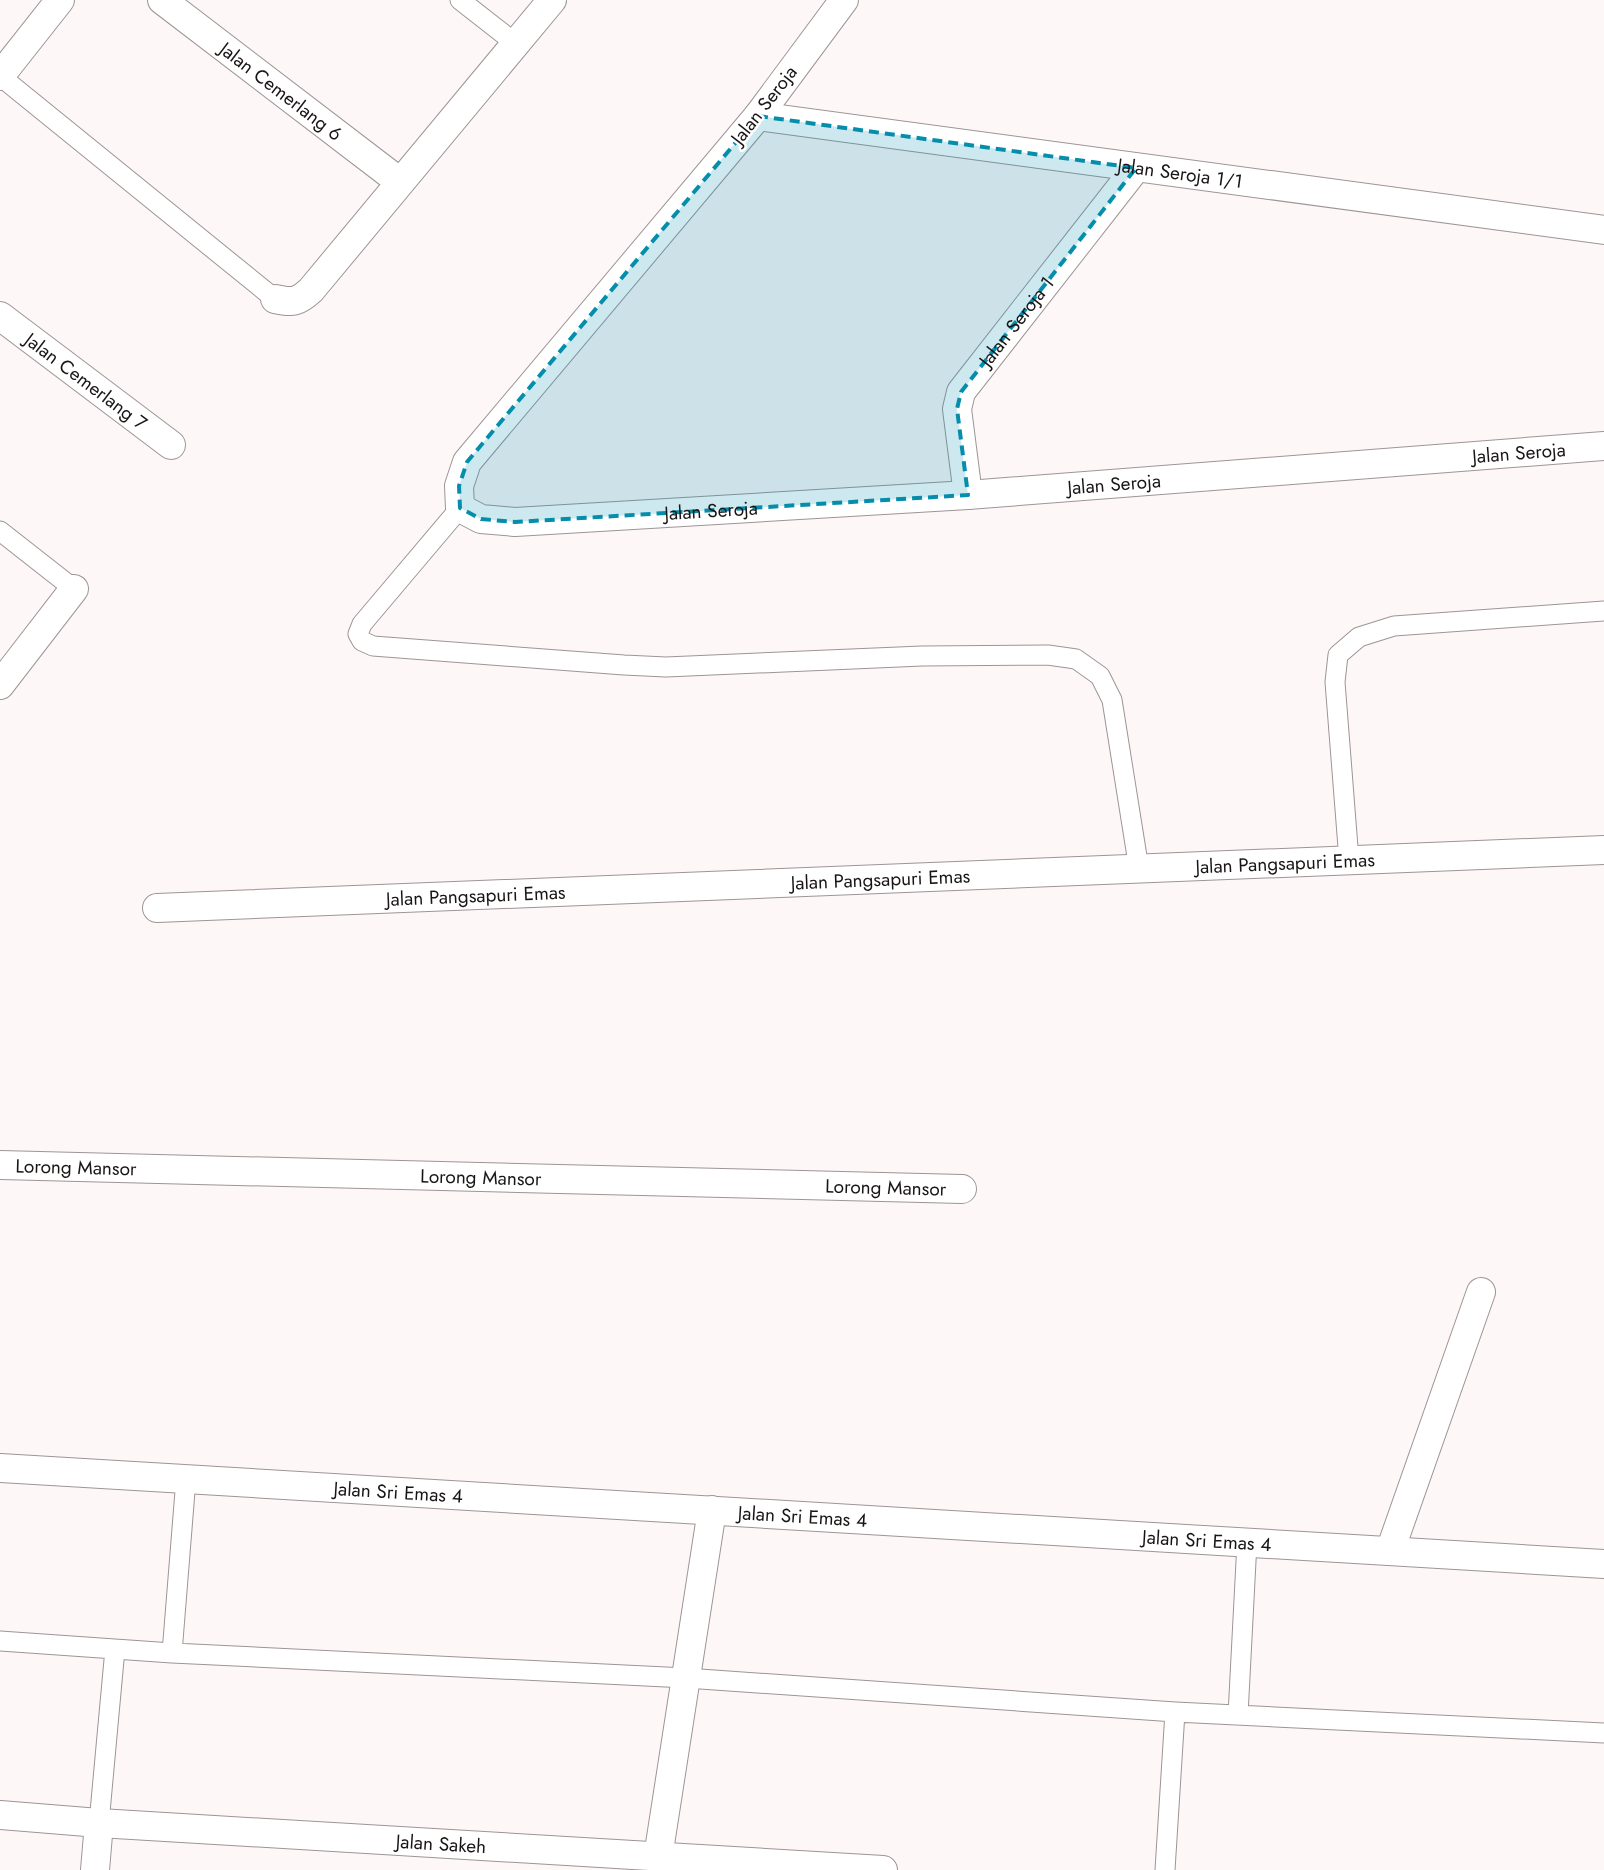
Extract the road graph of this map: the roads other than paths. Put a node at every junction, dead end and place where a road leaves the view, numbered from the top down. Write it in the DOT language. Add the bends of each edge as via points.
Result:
graph roads {
  1 [pos="60,0"];
  2 [pos="162,0"];
  3 [pos="460,0"];
  4 [pos="552,0"];
  5 [pos="844,0"];
  6 [pos="516,43"];
  7 [pos="0,76"];
  8 [pos="758,116"];
  9 [pos="1136,168"];
  10 [pos="400,182"];
  11 [pos="1604,230"];
  12 [pos="275,299"];
  13 [pos="0,316"];
  14 [pos="171,445"];
  15 [pos="1604,446"];
  16 [pos="968,495"];
  17 [pos="460,508"];
  18 [pos="0,531"];
  19 [pos="74,589"];
  20 [pos="1604,611"];
  21 [pos="0,685"];
  22 [pos="1604,850"];
  23 [pos="1349,860"];
  24 [pos="1139,869"];
  25 [pos="157,908"];
  26 [pos="0,1165"];
  27 [pos="962,1189"];
  28 [pos="1481,1292"];
  29 [pos="0,1468"];
  30 [pos="186,1479"];
  31 [pos="712,1510"];
  32 [pos="1247,1542"];
  33 [pos="1390,1551"];
  34 [pos="1604,1564"];
  35 [pos="0,1641"];
  36 [pos="116,1649"];
  37 [pos="172,1652"];
  38 [pos="686,1678"];
  39 [pos="1175,1712"];
  40 [pos="1238,1715"];
  41 [pos="1604,1733"];
  42 [pos="0,1815"];
  43 [pos="99,1823"];
  44 [pos="658,1857"];
  45 [pos="94,1870"];
  46 [pos="883,1870"];
  47 [pos="1165,1870"];
  1 -- 7 [label="street"];
  2 -- 10 [label="street, Jalan Cemerlang 6"];
  3 -- 6 [label="lane"];
  4 -- 6 [label="street"];
  5 -- 8 [label="street, Jalan Seroja"];
  6 -- 10 [label="street"];
  7 -- 12 [label="lane"];
  8 -- 9 [label="street, Jalan Seroja 1/1"];
  8 -- 17 [label="street, Jalan Seroja" via="467,462 459,486"];
  9 -- 11 [label="street, Jalan Seroja 1/1"];
  9 -- 16 [label="street, Jalan Seroja 1" via="961,392 957,410"];
  10 -- 12 [label="street" via="302,299 290,302"];
  13 -- 14 [label="street, Jalan Cemerlang 7"];
  15 -- 16 [label="street, Jalan Seroja"];
  16 -- 17 [label="street, Jalan Seroja" via="515,522 481,519"];
  17 -- 24 [label="lane" via="362,624 358,634 362,641 373,646 624,666 922,656 1048,655 1076,659 1100,676 1112,700"];
  18 -- 19 [label="lane"];
  19 -- 21 [label="street"];
  20 -- 23 [label="lane" via="1394,626 1358,636 1338,655 1335,682"];
  22 -- 23 [label="street, Jalan Pangsapuri Emas"];
  23 -- 24 [label="street, Jalan Pangsapuri Emas"];
  24 -- 25 [label="street, Jalan Pangsapuri Emas"];
  26 -- 27 [label="street, Lorong Mansor"];
  28 -- 33 [label="street"];
  29 -- 30 [label="street, Jalan Sri Emas 4"];
  30 -- 31 [label="street, Jalan Sri Emas 4"];
  30 -- 37 [label="lane"];
  31 -- 32 [label="street, Jalan Sri Emas 4"];
  31 -- 38 [label="street"];
  32 -- 33 [label="street, Jalan Sri Emas 4"];
  32 -- 40 [label="lane"];
  33 -- 34 [label="street, Jalan Sri Emas 4"];
  35 -- 36 [label="lane"];
  36 -- 37 [label="lane"];
  36 -- 43 [label="lane"];
  37 -- 38 [label="lane"];
  38 -- 39 [label="lane"];
  38 -- 44 [label="street"];
  39 -- 40 [label="lane"];
  39 -- 47 [label="lane"];
  40 -- 41 [label="lane"];
  42 -- 43 [label="street, Jalan Sakeh"];
  43 -- 44 [label="street, Jalan Sakeh"];
  43 -- 45 [label="street"];
  44 -- 46 [label="street, Jalan Sakeh"];
}
